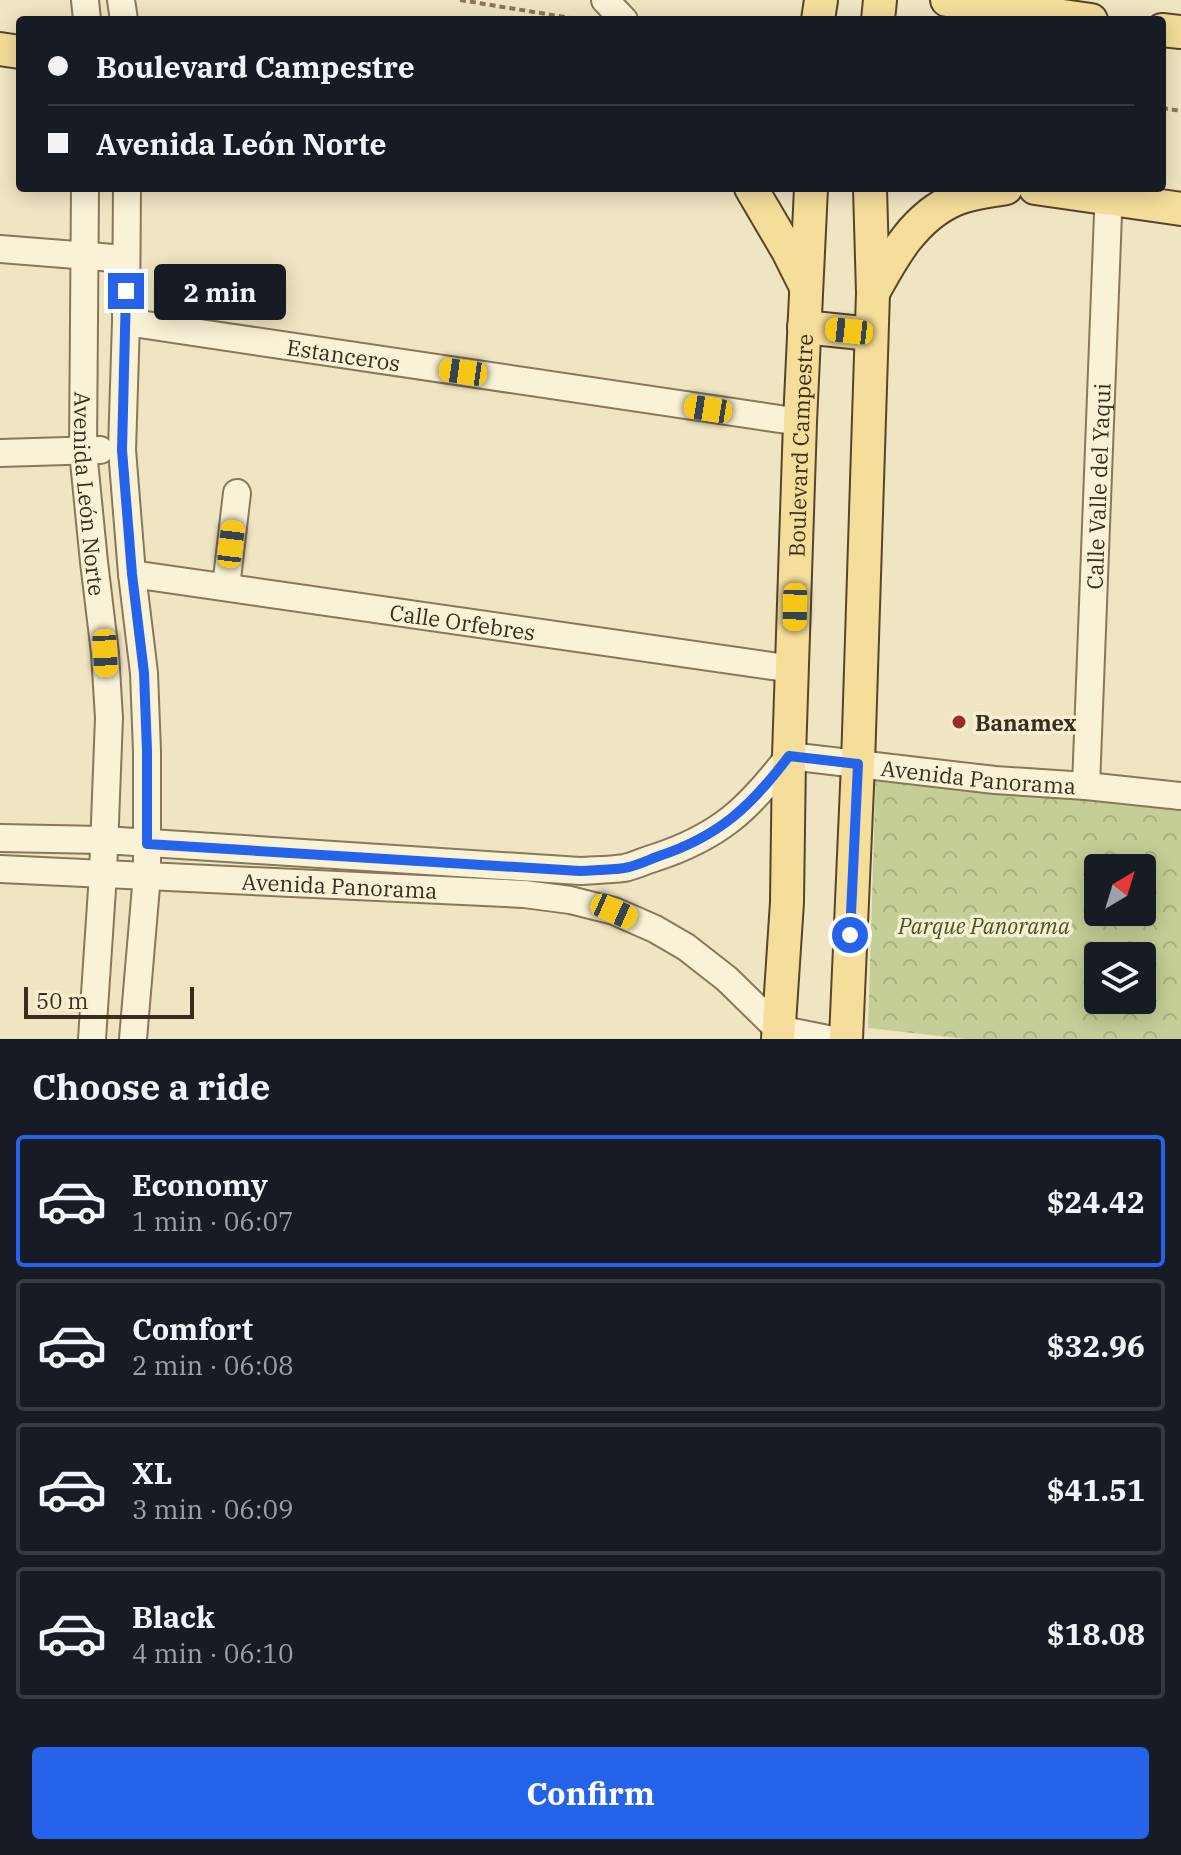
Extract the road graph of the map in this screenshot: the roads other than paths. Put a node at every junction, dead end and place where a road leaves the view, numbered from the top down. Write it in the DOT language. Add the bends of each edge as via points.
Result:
graph roads {
  1 [pos="605,0"];
  2 [pos="947,0"];
  3 [pos="620,16"];
  4 [pos="1062,16"];
  5 [pos="85,192"];
  6 [pos="127,192"];
  7 [pos="753,192"];
  8 [pos="811,192"];
  9 [pos="870,192"];
  10 [pos="986,192"];
  11 [pos="1084,192"];
  12 [pos="1109,194"];
  13 [pos="1181,209"];
  14 [pos="0,249"];
  15 [pos="84,256"];
  16 [pos="126,259"];
  17 [pos="806,289"];
  18 [pos="873,293"];
  19 [pos="126,322"];
  20 [pos="804,327"];
  21 [pos="871,334"];
  22 [pos="800,422"];
  23 [pos="122,450"];
  24 [pos="83,451"];
  25 [pos="0,453"];
  26 [pos="237,493"];
  27 [pos="132,574"];
  28 [pos="226,587"];
  29 [pos="793,669"];
  30 [pos="789,756"];
  31 [pos="858,764"];
  32 [pos="1086,786"];
  33 [pos="1181,796"];
  34 [pos="0,838"];
  35 [pos="104,840"];
  36 [pos="147,844"];
  37 [pos="0,869"];
  38 [pos="103,874"];
  39 [pos="147,875"];
  40 [pos="778,1034"];
  41 [pos="92,1039"];
  42 [pos="133,1039"];
  43 [pos="828,1039"];
  44 [pos="846,1039"];
  1 -- 3 [label="street"];
  2 -- 4 [label="main road"];
  5 -- 15 [label="street, Avenida León Norte"];
  6 -- 16 [label="street, Avenida León Norte"];
  7 -- 17 [label="main road"];
  8 -- 17 [label="main road, Boulevard Campestre"];
  9 -- 18 [label="main road"];
  10 -- 18 [label="main road" via="957,198 908,234"];
  11 -- 12 [label="main road"];
  12 -- 13 [label="main road"];
  12 -- 32 [label="street, Calle Valle del Yaqui"];
  14 -- 15 [label="street"];
  15 -- 16 [label="street"];
  15 -- 24 [label="street, Avenida León Norte"];
  16 -- 19 [label="street, Avenida León Norte"];
  17 -- 20 [label="main road, Boulevard Campestre"];
  18 -- 21 [label="main road"];
  19 -- 22 [label="street, Estanceros"];
  19 -- 23 [label="street, Avenida León Norte"];
  20 -- 21 [label="main road"];
  20 -- 22 [label="main road, Boulevard Campestre"];
  21 -- 31 [label="main road"];
  22 -- 29 [label="main road, Boulevard Campestre"];
  23 -- 24 [label="street"];
  23 -- 27 [label="street, Avenida León Norte"];
  24 -- 25 [label="street"];
  24 -- 35 [label="street, Avenida León Norte" via="109,718"];
  26 -- 28 [label="street"];
  27 -- 28 [label="street, Calle Orfebres"];
  27 -- 36 [label="street, Avenida León Norte" via="144,673"];
  28 -- 29 [label="street, Calle Orfebres"];
  29 -- 30 [label="main road, Boulevard Campestre"];
  30 -- 31 [label="street, Avenida Panorama"];
  30 -- 36 [label="street, Avenida Panorama" via="750,804 723,826 679,850 626,867 580,871"];
  30 -- 40 [label="main road, Boulevard Campestre"];
  31 -- 32 [label="street, Avenida Panorama"];
  31 -- 44 [label="main road"];
  32 -- 33 [label="street, Avenida Panorama"];
  34 -- 35 [label="street, Avenida Panorama"];
  35 -- 36 [label="street, Avenida Panorama"];
  35 -- 38 [label="street, Avenida León Norte"];
  36 -- 39 [label="street, Avenida León Norte"];
  37 -- 38 [label="street, Avenida Panorama"];
  38 -- 39 [label="street, Avenida Panorama"];
  38 -- 41 [label="street, Avenida León Norte"];
  39 -- 40 [label="street, Avenida Panorama" via="524,894 614,911 686,947 727,979"];
  39 -- 42 [label="street, Avenida León Norte"];
  40 -- 43 [label="street"];
}
